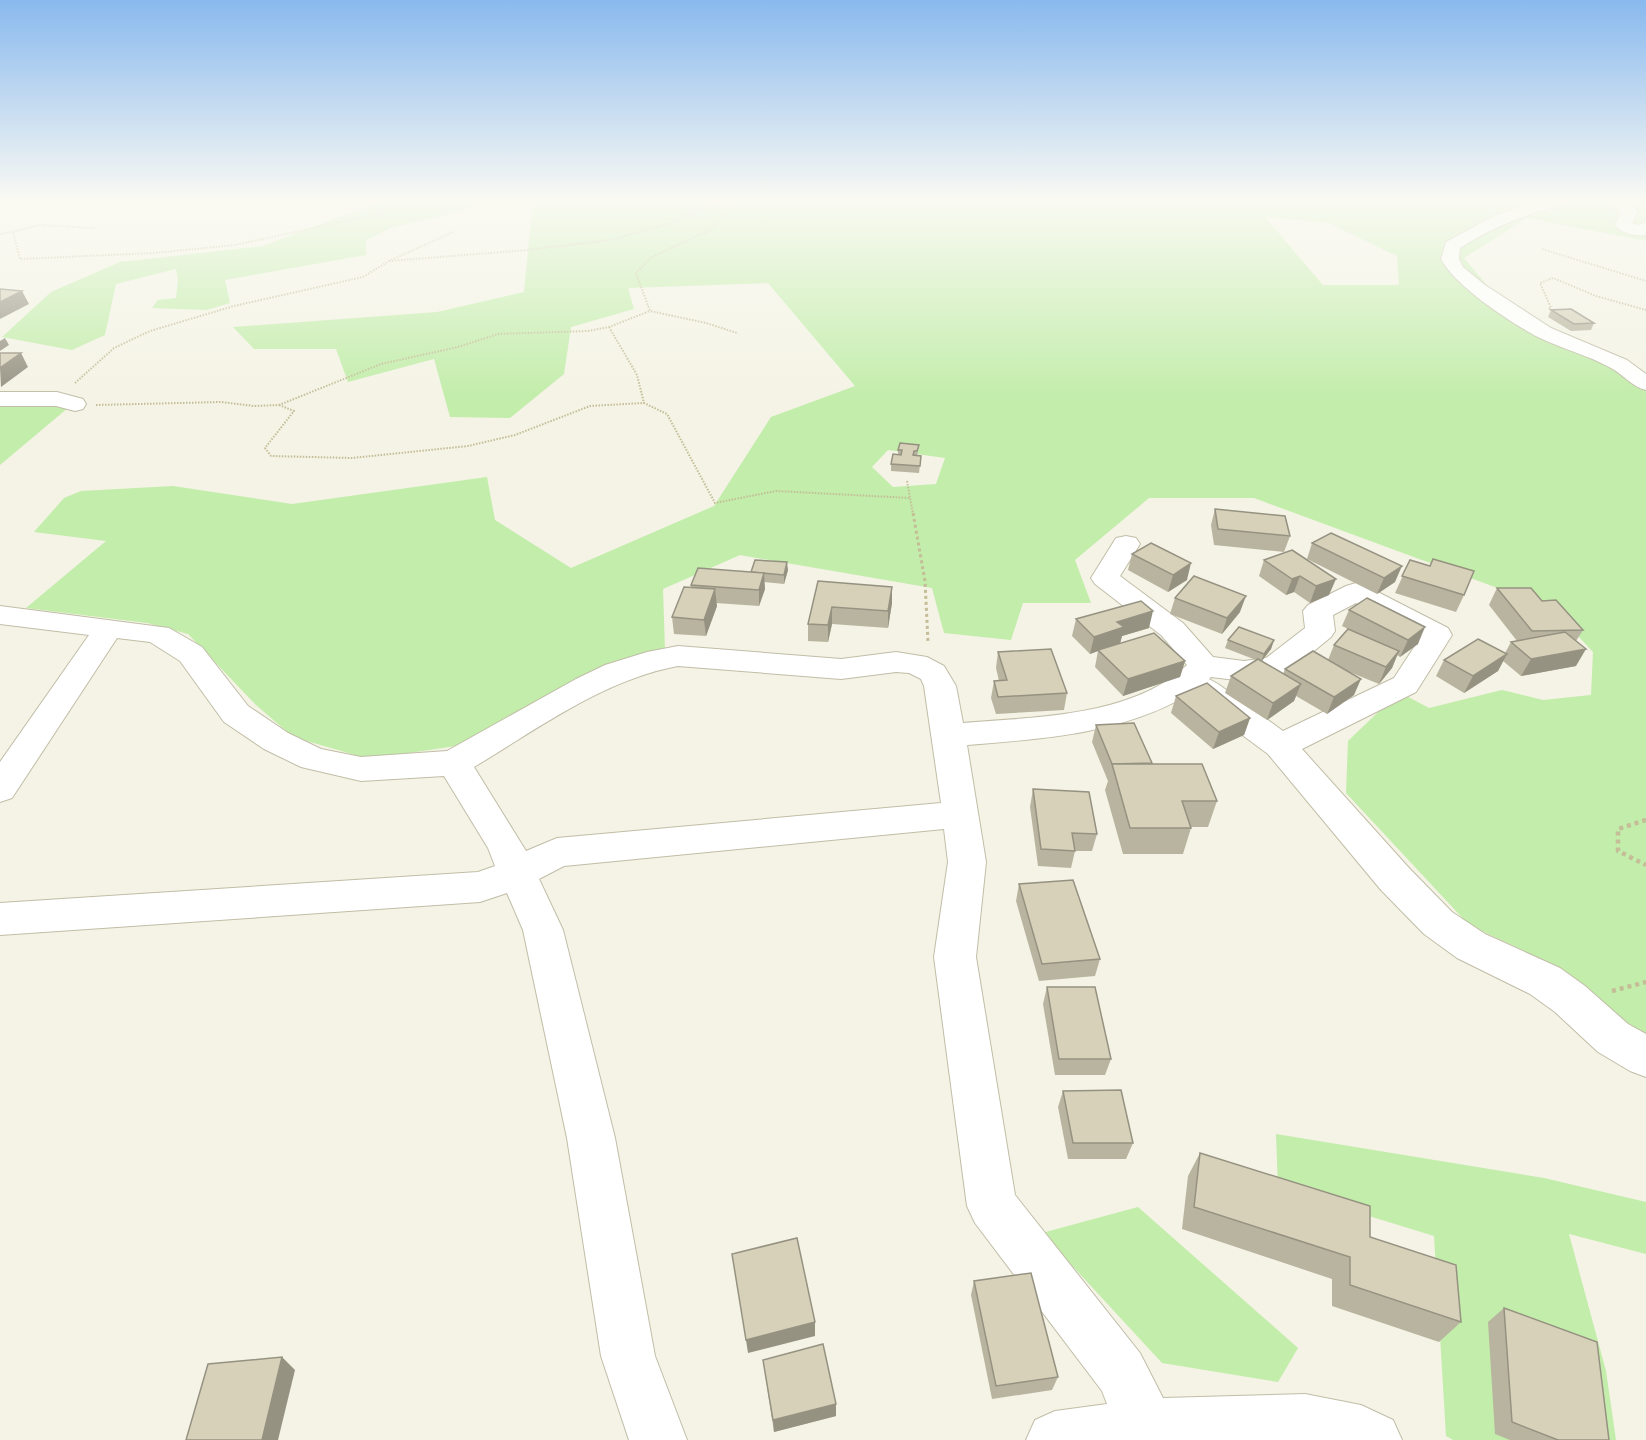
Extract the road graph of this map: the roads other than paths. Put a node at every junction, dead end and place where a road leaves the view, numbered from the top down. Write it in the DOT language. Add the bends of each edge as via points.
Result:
graph roads {
  1 [pos="1454,266"];
  2 [pos="1646,384"];
  3 [pos="0,399"];
  4 [pos="66,401"];
  5 [pos="1126,544"];
  6 [pos="0,615"];
  7 [pos="108,629"];
  8 [pos="1196,674"];
  9 [pos="949,735"];
  10 [pos="1280,746"];
  11 [pos="454,762"];
  12 [pos="0,789"];
  13 [pos="960,814"];
  14 [pos="517,873"];
  15 [pos="0,919"];
  16 [pos="1646,1057"];
  17 [pos="1148,1433"];
  18 [pos="658,1440"];
  19 [pos="1055,1440"];
  20 [pos="1374,1440"];
  1 -- 2 [label="street" via="1478,289 1544,332 1620,364"];
  3 -- 4 [label="street"];
  5 -- 8 [label="street" via="1105,579 1172,628"];
  6 -- 7 [label="street"];
  7 -- 11 [label="street" via="158,634 191,654 236,714 276,741 313,759 362,769"];
  7 -- 12 [label="street"];
  8 -- 9 [label="street" via="1166,697 1112,716 1072,724"];
  8 -- 10 [label="street" via="1207,691"];
  8 -- 10 [label="street" via="1275,667 1320,631 1318,611 1356,592 1437,635 1405,685"];
  9 -- 11 [label="street" via="940,686 933,673 916,663 842,669 678,656 615,672"];
  9 -- 13 [label="street"];
  10 -- 16 [label="street" via="1438,923 1471,946 1545,981 1613,1038"];
  11 -- 14 [label="street" via="505,845"];
  13 -- 14 [label="street" via="557,852"];
  13 -- 17 [label="street" via="967,862 955,957 992,1206 1121,1372"];
  14 -- 15 [label="street" via="480,886"];
  14 -- 18 [label="street" via="543,930 591,1138 628,1356"];
  17 -- 19 [label="street"];
  17 -- 20 [label="street" via="1305,1422"];
}
